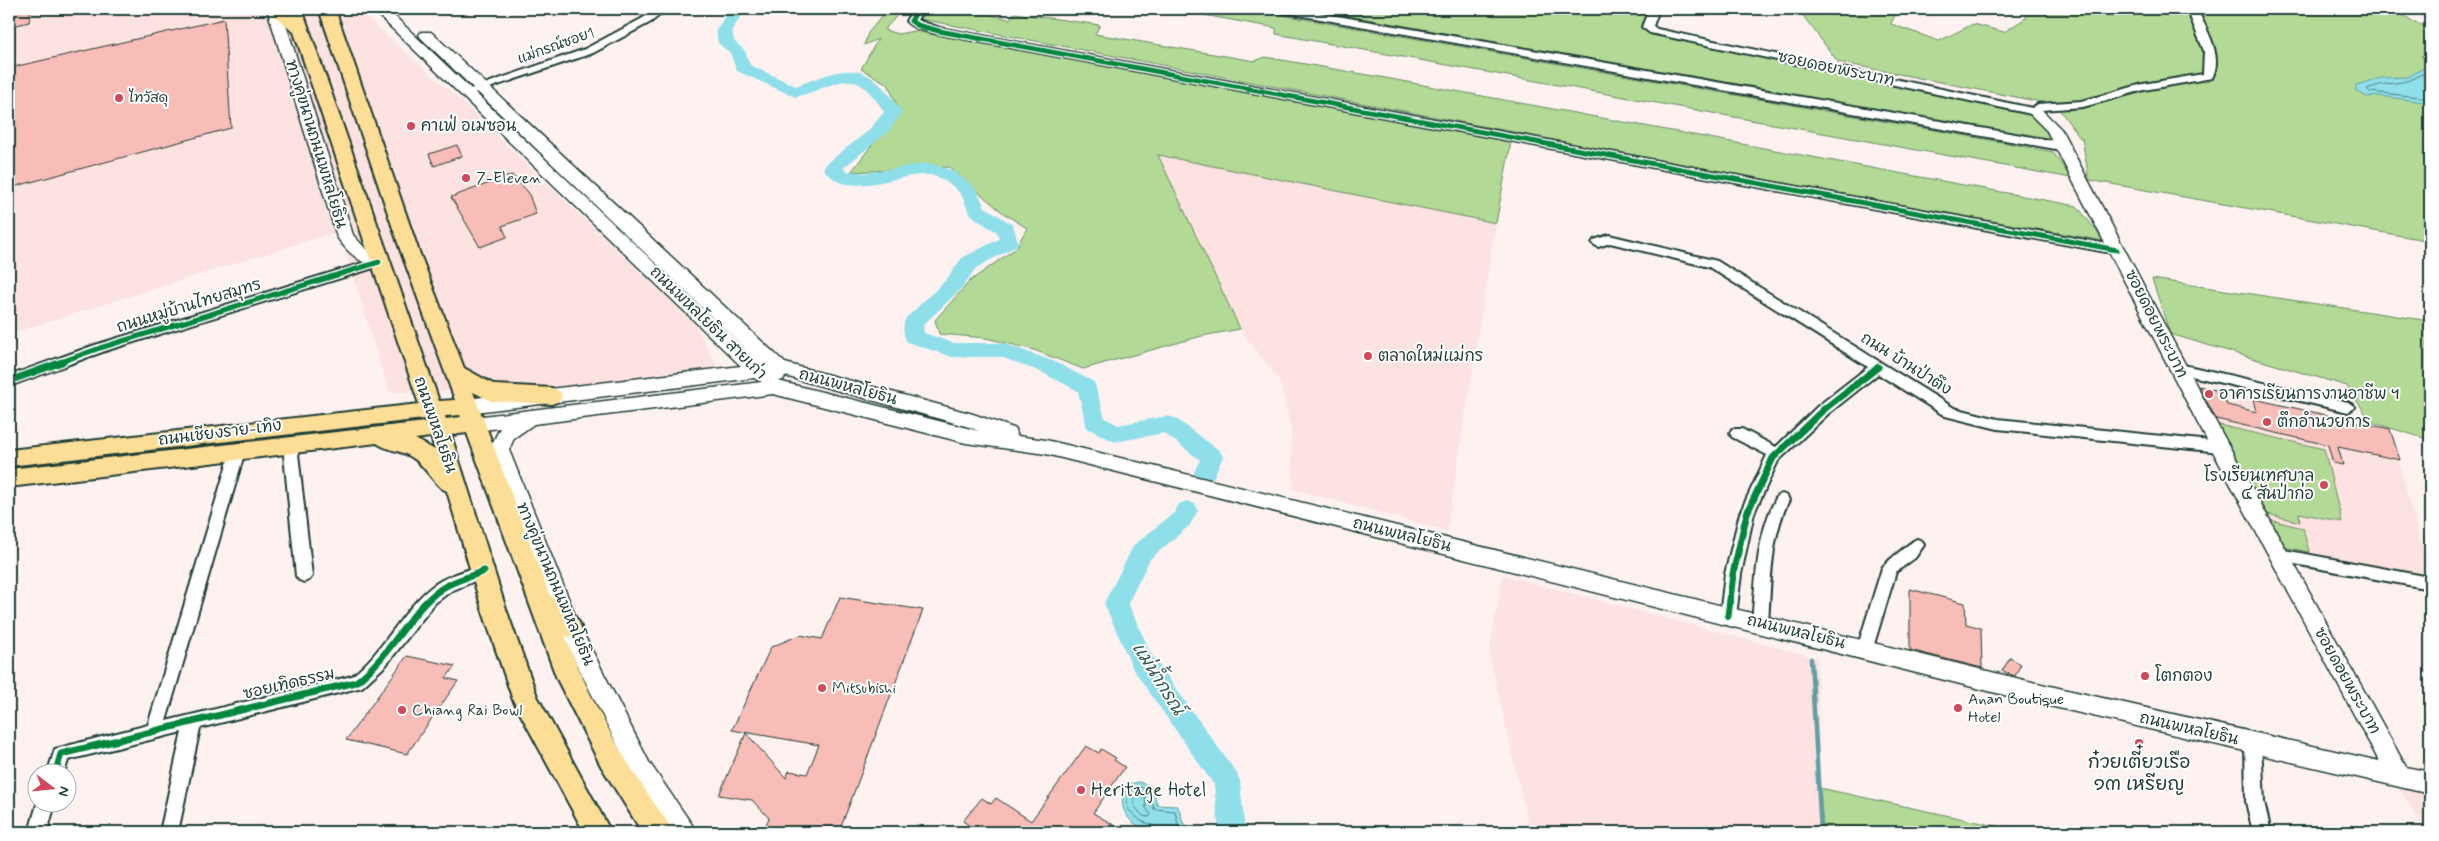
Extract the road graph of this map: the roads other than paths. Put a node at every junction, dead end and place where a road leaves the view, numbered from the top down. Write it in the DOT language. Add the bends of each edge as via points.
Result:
graph roads {
  1 [pos="274,9"];
  2 [pos="294,9"];
  3 [pos="327,9"];
  4 [pos="379,9"];
  5 [pos="397,9"];
  6 [pos="662,9"];
  7 [pos="918,9"];
  8 [pos="1281,9"];
  9 [pos="1654,9"];
  10 [pos="2192,9"];
  11 [pos="302,32"];
  12 [pos="474,89"];
  13 [pos="2036,112"];
  14 [pos="2061,146"];
  15 [pos="1598,243"];
  16 [pos="2117,250"];
  17 [pos="379,262"];
  18 [pos="736,350"];
  19 [pos="415,367"];
  20 [pos="1878,367"];
  21 [pos="779,368"];
  22 [pos="2179,368"];
  23 [pos="756,370"];
  24 [pos="455,373"];
  25 [pos="716,378"];
  26 [pos="9,381"];
  27 [pos="773,387"];
  28 [pos="552,396"];
  29 [pos="2348,407"];
  30 [pos="470,415"];
  31 [pos="530,417"];
  32 [pos="435,419"];
  33 [pos="361,427"];
  34 [pos="1738,434"];
  35 [pos="290,445"];
  36 [pos="1046,447"];
  37 [pos="2220,447"];
  38 [pos="238,451"];
  39 [pos="1775,457"];
  40 [pos="9,458"];
  41 [pos="9,478"];
  42 [pos="1782,500"];
  43 [pos="461,502"];
  44 [pos="1917,545"];
  45 [pos="2278,555"];
  46 [pos="484,571"];
  47 [pos="304,576"];
  48 [pos="2430,583"];
  49 [pos="539,596"];
  50 [pos="1728,616"];
  51 [pos="1760,624"];
  52 [pos="569,627"];
  53 [pos="1864,649"];
  54 [pos="193,721"];
  55 [pos="155,730"];
  56 [pos="2253,744"];
  57 [pos="58,764"];
  58 [pos="2399,776"];
  59 [pos="2430,782"];
  60 [pos="43,814"];
  61 [pos="38,832"];
  62 [pos="169,832"];
  63 [pos="598,832"];
  64 [pos="658,832"];
  65 [pos="685,832"];
  66 [pos="2262,832"];
  1 -- 11 [label="main road"];
  1 -- 17 [label="main road, ทางคู่ขนานถนนพหลโยธิน" via="345,237 360,254"];
  2 -- 11 [label="main road, ถนนพหลโยธิน"];
  3 -- 24 [label="main road"];
  4 -- 12 [label="main road, ถนนพหลโยธิน สายเก่า"];
  5 -- 12 [label="main road, ถนนพหลโยธิน สายเก่า"];
  6 -- 12 [label="street, แม่กรณ์ซอย1" via="589,51"];
  7 -- 16 [label="street" via="911,21 939,30"];
  8 -- 14 [label="street"];
  9 -- 13 [label="street, ซอยดอยพระบาท" via="1647,27 1654,31"];
  10 -- 13 [label="street" via="2208,50 2211,70 2208,76 2143,87 2083,104 2042,106"];
  11 -- 17 [label="main road, ถนนพหลโยธิน"];
  12 -- 18 [label="main road, ถนนพหลโยธิน สายเก่า"];
  12 -- 21 [label="main road, ถนนพหลโยธิน สายเก่า"];
  13 -- 14 [label="main road, ซอยดอยพระบาท" via="2047,121"];
  14 -- 16 [label="main road, ซอยดอยพระบาท"];
  15 -- 20 [label="street, ถนน บ้านป่าตึง" via="1609,239 1713,264"];
  16 -- 22 [label="main road, ซอยดอยพระบาท"];
  17 -- 19 [label="main road, ถนนพหลโยธิน"];
  17 -- 26 [label="street, ถนนหมู่บ้านไทยสมุทร" via="100,348"];
  18 -- 23 [label="main road, ถนนพหลโยธิน สายเก่า"];
  18 -- 25 [label="main road" via="739,366"];
  19 -- 32 [label="main road, ถนนพหลโยธิน"];
  19 -- 33 [label="main road" via="414,388 408,397 382,410"];
  20 -- 37 [label="street, ถนน บ้านป่าตึง" via="1950,412 1998,429"];
  20 -- 39 [label="street" via="1823,410"];
  21 -- 23 [label="main road, ถนนพหลโยธิน"];
  21 -- 27 [label="main road, ถนนพหลโยธิน สายเก่า"];
  21 -- 36 [label="main road, ถนนพหลโยธิน" via="973,421"];
  22 -- 29 [label="street"];
  22 -- 37 [label="main road, ซอยดอยพระบาท"];
  23 -- 25 [label="main road, ถนนพหลโยธิน"];
  23 -- 27 [label="main road, ถนนพหลโยธิน สายเก่า"];
  24 -- 28 [label="main road" via="491,393"];
  24 -- 30 [label="main road"];
  25 -- 28 [label="main road, ถนนพหลโยธิน"];
  27 -- 31 [label="main road, ถนนพหลโยธิน"];
  27 -- 36 [label="main road, ถนนพหลโยธิน" via="966,436"];
  28 -- 30 [label="main road, ถนนพหลโยธิน"];
  30 -- 31 [label="main road, ถนนพหลโยธิน"];
  30 -- 32 [label="main road, ถนนเชียงราย-เทิง"];
  30 -- 49 [label="main road"];
  31 -- 52 [label="main road, ทางคู่ขนานถนนพหลโยธิน" via="507,433 499,450"];
  32 -- 33 [label="main road, ถนนเชียงราย-เทิง"];
  32 -- 43 [label="main road, ถนนพหลโยธิน"];
  33 -- 35 [label="main road"];
  33 -- 40 [label="main road, ถนนเชียงราย-เทิง"];
  33 -- 43 [label="main road" via="426,453 438,465"];
  34 -- 39 [label="street"];
  35 -- 38 [label="main road"];
  35 -- 47 [label="street"];
  36 -- 50 [label="main road, ถนนพหลโยธิน"];
  37 -- 45 [label="main road, ซอยดอยพระบาท"];
  38 -- 41 [label="main road"];
  38 -- 55 [label="street"];
  39 -- 50 [label="street" via="1747,513 1733,574"];
  42 -- 51 [label="street" via="1775,512 1765,563"];
  43 -- 46 [label="main road, ถนนพหลโยธิน"];
  44 -- 53 [label="street" via="1890,568"];
  45 -- 48 [label="street"];
  45 -- 58 [label="main road, ซอยดอยพระบาท"];
  46 -- 54 [label="street, ซอยเทิดธรรม" via="442,589 429,600 379,664 356,682"];
  46 -- 63 [label="main road, ถนนพหลโยธิน" via="526,700"];
  49 -- 52 [label="main road"];
  49 -- 64 [label="main road" via="569,679 596,735 631,795"];
  50 -- 51 [label="main road, ถนนพหลโยธิน"];
  51 -- 53 [label="main road, ถนนพหลโยธิน"];
  52 -- 65 [label="main road, ทางคู่ขนานถนนพหลโยธิน" via="642,770"];
  53 -- 56 [label="main road, ถนนพหลโยธิน"];
  54 -- 55 [label="street, ซอยเทิดธรรม"];
  54 -- 62 [label="street"];
  55 -- 57 [label="street, ซอยเทิดธรรม" via="61,754"];
  56 -- 58 [label="main road, ถนนพหลโยธิน"];
  56 -- 66 [label="street" via="2255,802"];
  58 -- 59 [label="main road, ถนนพหลโยธิน"];
  60 -- 61 [label="street"];
}
